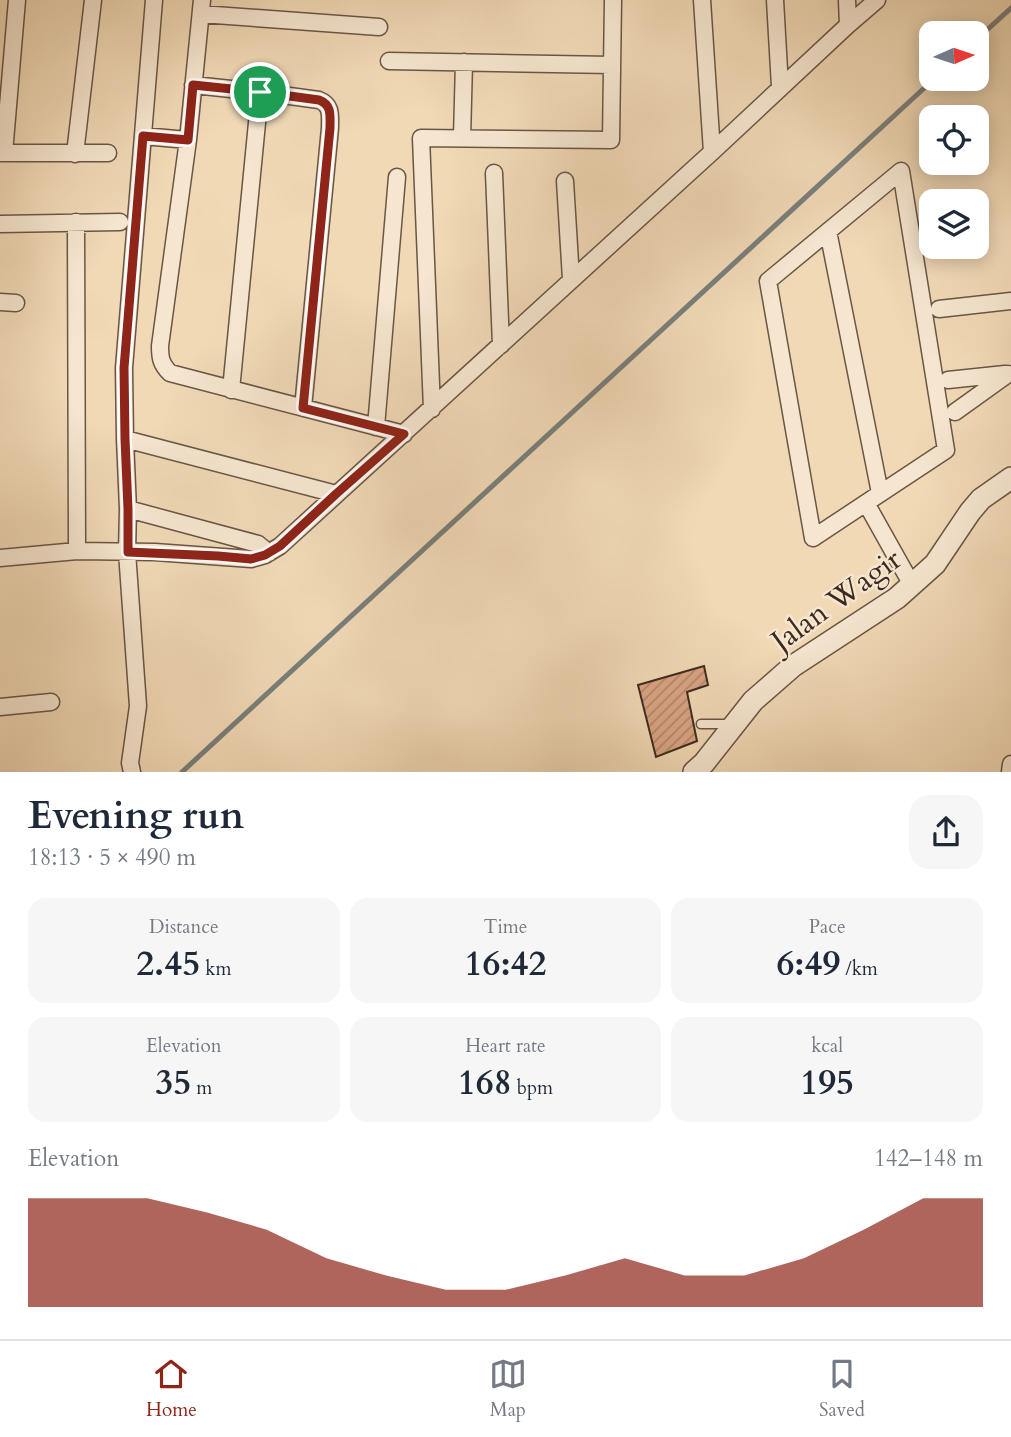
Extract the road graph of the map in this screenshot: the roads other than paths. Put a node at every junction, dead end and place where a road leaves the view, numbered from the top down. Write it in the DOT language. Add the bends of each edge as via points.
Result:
graph roads {
  1 [pos="17,0"];
  2 [pos="93,0"];
  3 [pos="154,0"];
  4 [pos="613,0"];
  5 [pos="702,0"];
  6 [pos="775,0"];
  7 [pos="847,0"];
  8 [pos="877,0"];
  9 [pos="201,7"];
  10 [pos="848,25"];
  11 [pos="379,27"];
  12 [pos="389,61"];
  13 [pos="464,62"];
  14 [pos="612,65"];
  15 [pos="193,85"];
  16 [pos="780,87"];
  17 [pos="260,92"];
  18 [pos="143,136"];
  19 [pos="462,138"];
  20 [pos="188,140"];
  21 [pos="712,152"];
  22 [pos="2,153"];
  23 [pos="108,153"];
  24 [pos="75,154"];
  25 [pos="494,173"];
  26 [pos="397,177"];
  27 [pos="565,181"];
  28 [pos="76,222"];
  29 [pos="120,222"];
  30 [pos="0,224"];
  31 [pos="828,230"];
  32 [pos="571,279"];
  33 [pos="1011,301"];
  34 [pos="939,309"];
  35 [pos="501,345"];
  36 [pos="1009,374"];
  37 [pos="948,380"];
  38 [pos="232,390"];
  39 [pos="303,408"];
  40 [pos="432,409"];
  41 [pos="955,412"];
  42 [pos="376,427"];
  43 [pos="404,434"];
  44 [pos="125,439"];
  45 [pos="1011,478"];
  46 [pos="880,493"];
  47 [pos="336,494"];
  48 [pos="866,503"];
  49 [pos="128,509"];
  50 [pos="77,551"];
  51 [pos="128,552"];
  52 [pos="269,553"];
  53 [pos="0,558"];
  54 [pos="912,585"];
  55 [pos="51,702"];
  56 [pos="0,707"];
  57 [pos="701,724"];
  58 [pos="735,724"];
  59 [pos="1011,764"];
  60 [pos="132,772"];
  61 [pos="694,772"];
  62 [pos="1010,772"];
  1 -- 22 [label="street"];
  2 -- 24 [label="street"];
  3 -- 18 [label="street"];
  4 -- 14 [label="street"];
  5 -- 21 [label="street"];
  6 -- 16 [label="street"];
  7 -- 10 [label="street"];
  8 -- 10 [label="street"];
  9 -- 11 [label="street"];
  9 -- 15 [label="street"];
  10 -- 16 [label="street"];
  12 -- 13 [label="street"];
  13 -- 14 [label="street"];
  13 -- 19 [label="street"];
  14 -- 19 [label="street" via="611,140"];
  15 -- 17 [label="street"];
  15 -- 20 [label="street"];
  16 -- 21 [label="street"];
  17 -- 38 [label="street"];
  17 -- 39 [label="street" via="326,102 330,113"];
  18 -- 20 [label="street"];
  18 -- 44 [label="street" via="124,368"];
  19 -- 40 [label="street" via="421,138"];
  20 -- 38 [label="street" via="160,359 170,373"];
  21 -- 32 [label="street"];
  22 -- 24 [label="street"];
  23 -- 24 [label="street"];
  25 -- 35 [label="street"];
  26 -- 42 [label="street"];
  27 -- 32 [label="street"];
  28 -- 29 [label="street"];
  28 -- 30 [label="street"];
  28 -- 50 [label="street"];
  31 -- 46 [label="street"];
  31 -- 46 [label="street" via="901,171 946,450"];
  31 -- 48 [label="street" via="768,281 813,538"];
  32 -- 35 [label="street"];
  33 -- 34 [label="street"];
  35 -- 40 [label="street"];
  36 -- 37 [label="street"];
  36 -- 41 [label="street"];
  38 -- 39 [label="street"];
  39 -- 42 [label="street"];
  40 -- 43 [label="street"];
  42 -- 43 [label="street"];
  43 -- 47 [label="street"];
  44 -- 47 [label="street"];
  44 -- 49 [label="street"];
  45 -- 54 [label="street, Jalan Wagir" via="982,499 935,564"];
  46 -- 48 [label="street"];
  47 -- 52 [label="street"];
  48 -- 54 [label="street"];
  49 -- 51 [label="street"];
  49 -- 52 [label="street" via="258,544"];
  50 -- 51 [label="street"];
  50 -- 53 [label="street"];
  51 -- 52 [label="street" via="251,559"];
  51 -- 60 [label="street" via="138,706"];
  54 -- 58 [label="street, Jalan Wagir" via="793,666 753,701"];
  55 -- 56 [label="street"];
  57 -- 58 [label="lane"];
  58 -- 61 [label="street, Jalan Wagir"];
  59 -- 62 [label="street"];
}
